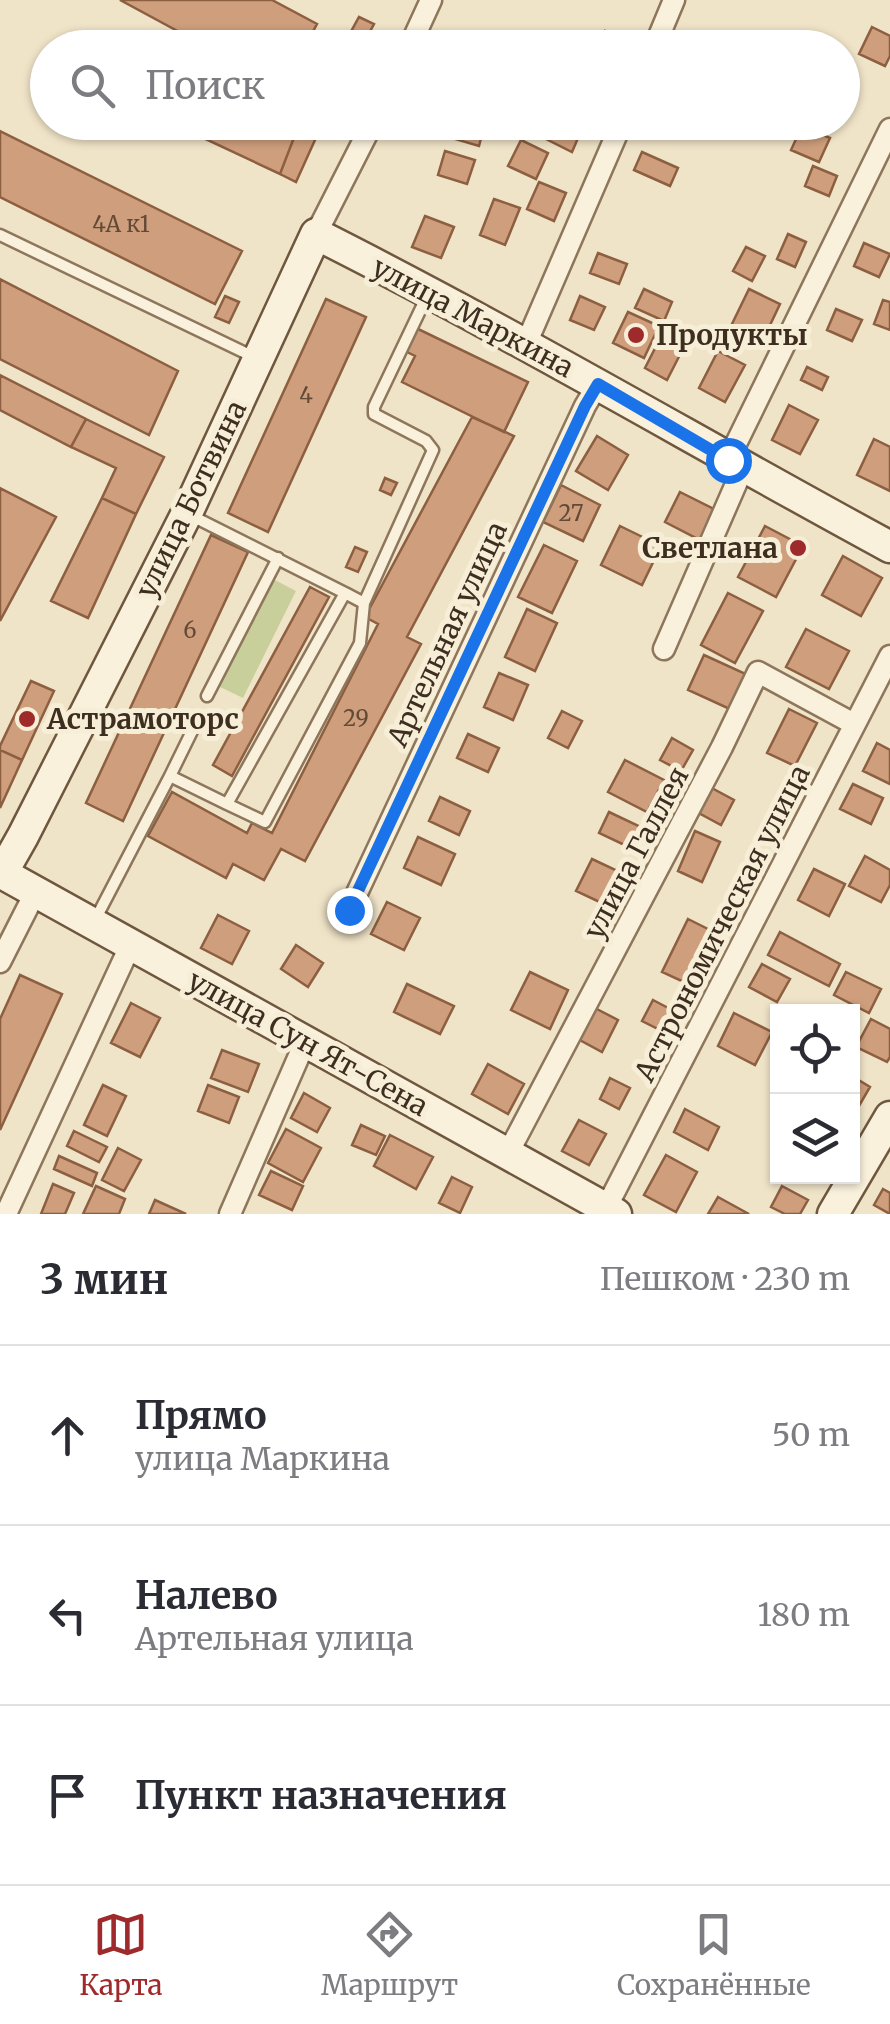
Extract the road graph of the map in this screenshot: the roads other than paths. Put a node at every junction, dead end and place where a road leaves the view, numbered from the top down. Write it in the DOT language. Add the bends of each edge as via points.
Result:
graph roads {
  1 [pos="430,0"];
  2 [pos="674,0"];
  3 [pos="417,30"];
  4 [pos="662,30"];
  5 [pos="890,129"];
  6 [pos="364,140"];
  7 [pos="614,140"];
  8 [pos="316,234"];
  9 [pos="0,235"];
  10 [pos="429,292"];
  11 [pos="526,344"];
  12 [pos="258,358"];
  13 [pos="598,384"];
  14 [pos="735,464"];
  15 [pos="187,513"];
  16 [pos="890,547"];
  17 [pos="278,558"];
  18 [pos="345,593"];
  19 [pos="364,603"];
  20 [pos="664,648"];
  21 [pos="890,656"];
  22 [pos="207,696"];
  23 [pos="196,723"];
  24 [pos="854,724"];
  25 [pos="170,776"];
  26 [pos="228,804"];
  27 [pos="1,872"];
  28 [pos="36,892"];
  29 [pos="349,910"];
  30 [pos="93,923"];
  31 [pos="131,944"];
  32 [pos="0,962"];
  33 [pos="306,1040"];
  34 [pos="890,1117"];
  35 [pos="507,1154"];
  36 [pos="608,1212"];
  37 [pos="6,1214"];
  38 [pos="230,1214"];
  39 [pos="833,1214"];
  1 -- 3 [label="street"];
  2 -- 4 [label="street"];
  5 -- 14 [label="street"];
  6 -- 8 [label="street, улица Ботвина"];
  7 -- 11 [label="street"];
  8 -- 10 [label="street, улица Маркина"];
  8 -- 12 [label="street, улица Ботвина"];
  9 -- 12 [label="lane"];
  10 -- 11 [label="street, улица Маркина"];
  10 -- 19 [label="lane" via="374,414 433,450"];
  11 -- 13 [label="street, улица Маркина"];
  12 -- 15 [label="street, улица Ботвина"];
  13 -- 14 [label="street, улица Маркина"];
  13 -- 29 [label="street, Артельная улица"];
  14 -- 16 [label="street, улица Маркина"];
  14 -- 20 [label="street"];
  15 -- 17 [label="lane"];
  15 -- 27 [label="street, улица Ботвина"];
  17 -- 18 [label="lane"];
  17 -- 22 [label="lane"];
  18 -- 19 [label="lane"];
  18 -- 26 [label="lane"];
  19 -- 26 [label="lane" via="360,642 264,822"];
  21 -- 24 [label="street, Астрономическая улица"];
  23 -- 25 [label="lane"];
  24 -- 35 [label="street, улица Галлея" via="758,672"];
  24 -- 36 [label="street, Астрономическая улица"];
  25 -- 26 [label="lane"];
  25 -- 30 [label="lane"];
  27 -- 28 [label="street, улица Сун Ят-Сена"];
  28 -- 30 [label="street, улица Сун Ят-Сена"];
  28 -- 32 [label="street"];
  30 -- 31 [label="street, улица Сун Ят-Сена"];
  31 -- 33 [label="street, улица Сун Ят-Сена"];
  31 -- 37 [label="street"];
  33 -- 35 [label="street, улица Сун Ят-Сена"];
  33 -- 38 [label="street"];
  34 -- 39 [label="street"];
  35 -- 36 [label="street, улица Сун Ят-Сена"];
}
